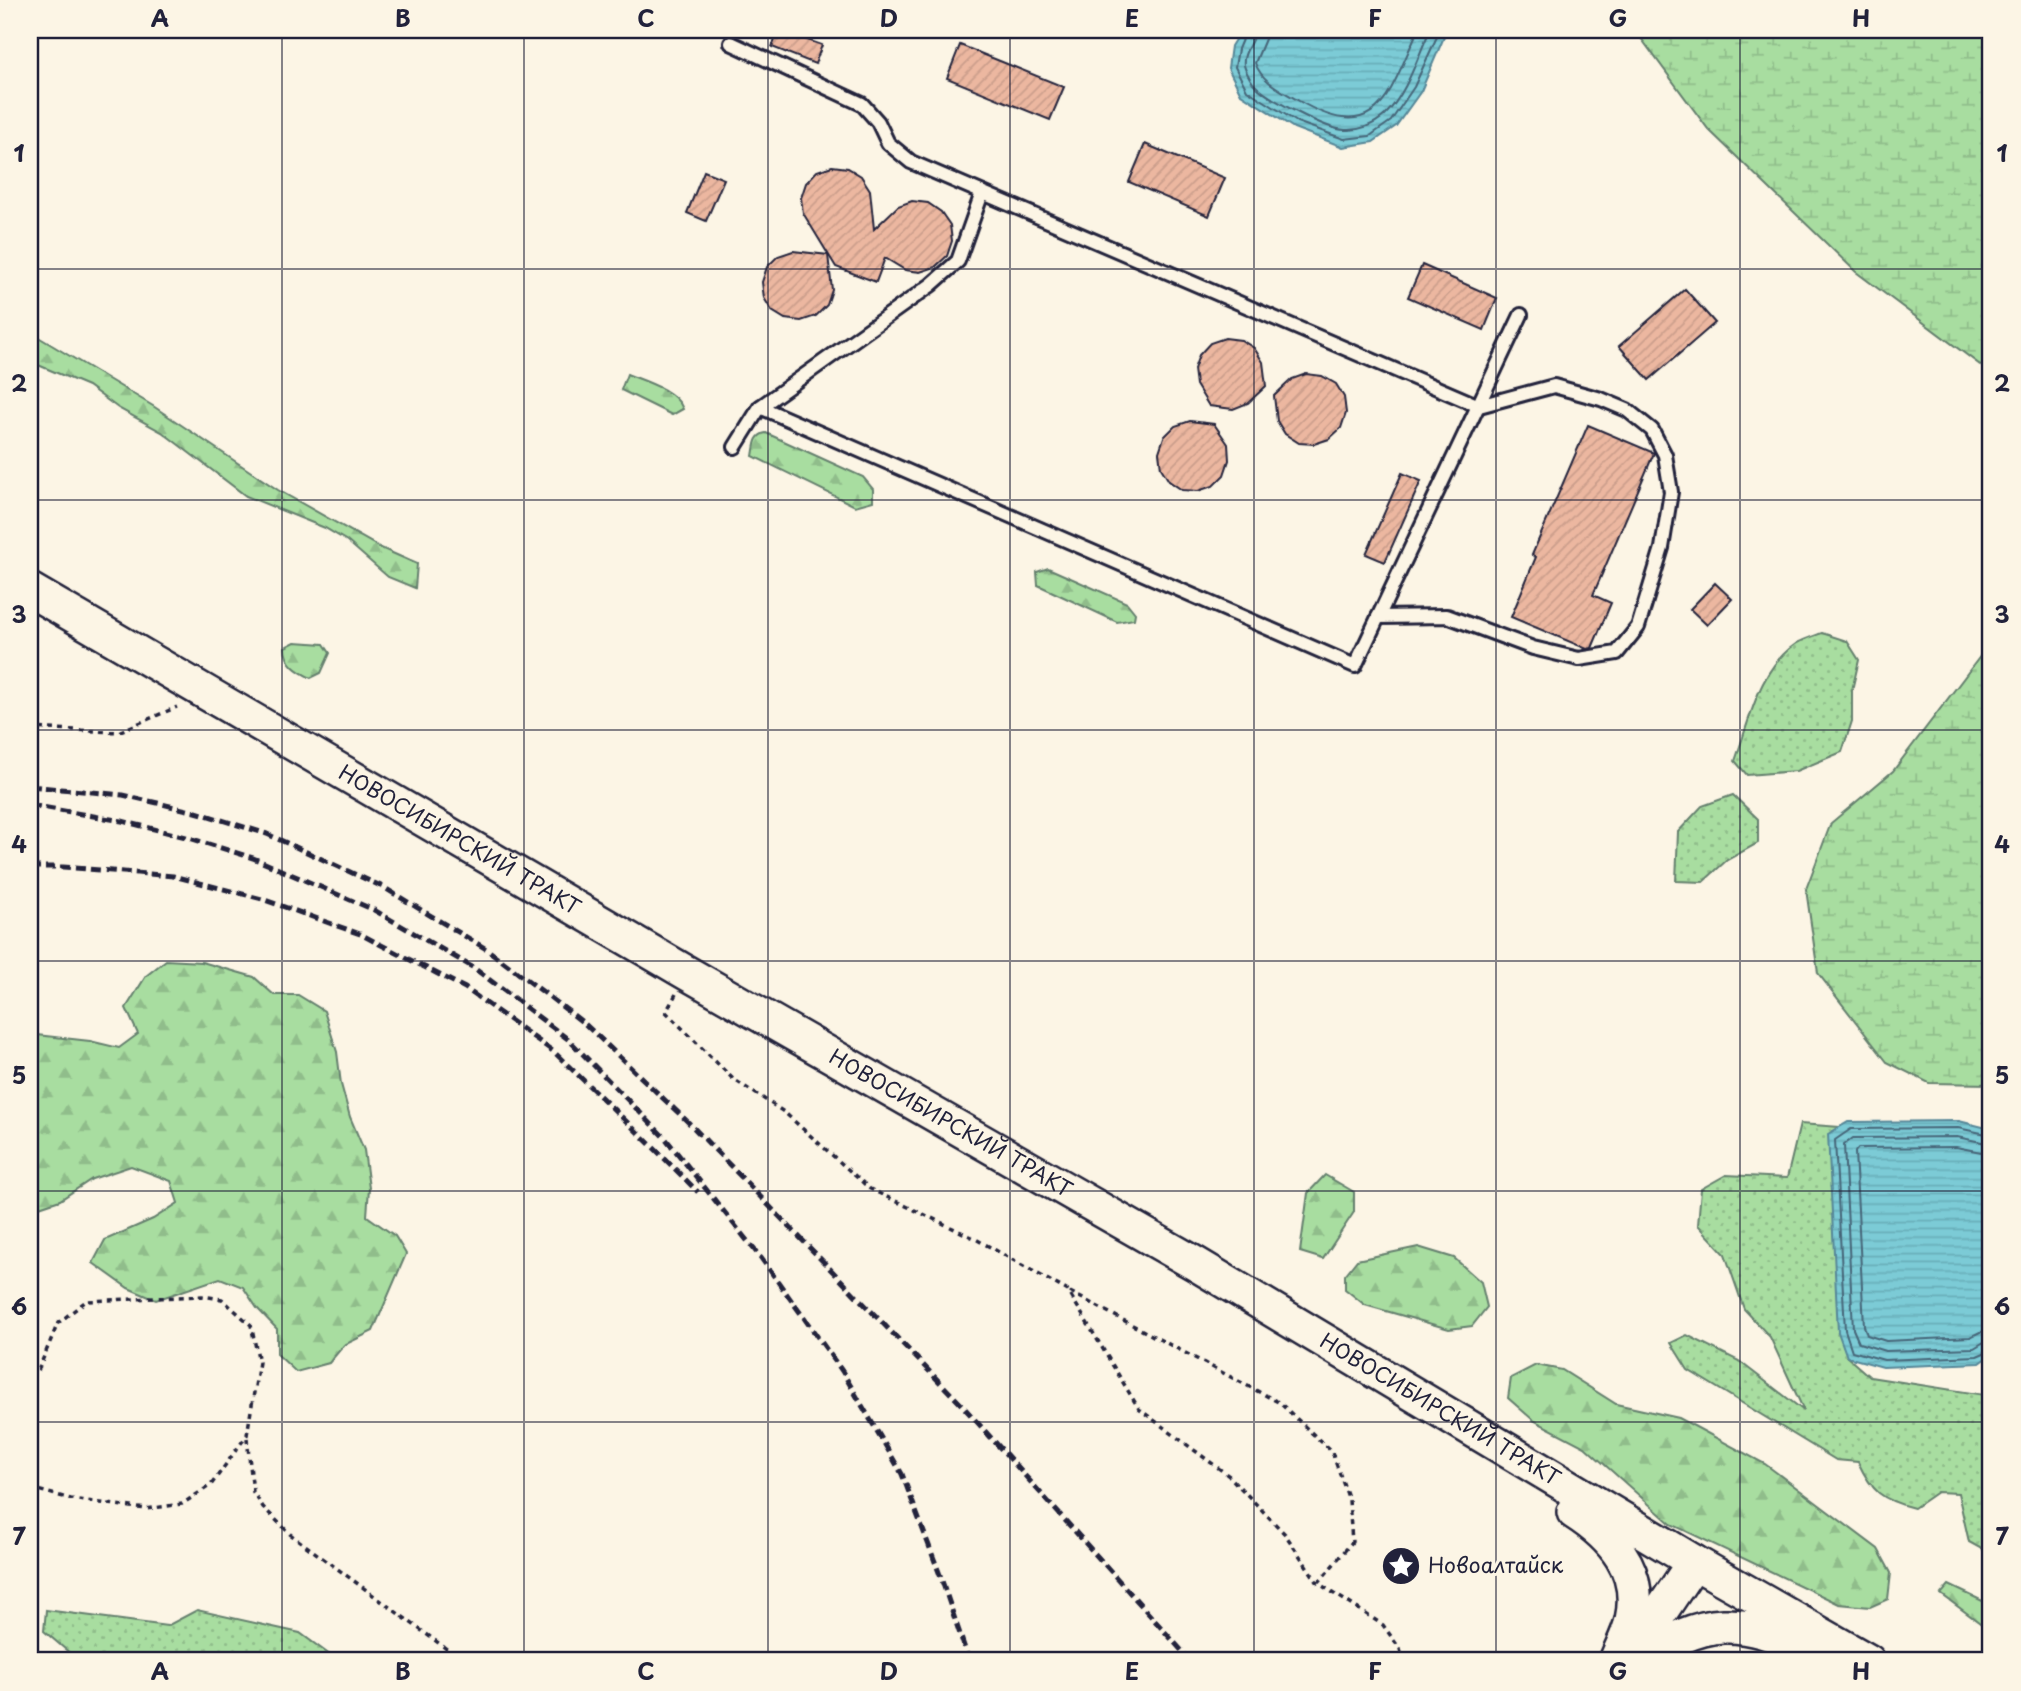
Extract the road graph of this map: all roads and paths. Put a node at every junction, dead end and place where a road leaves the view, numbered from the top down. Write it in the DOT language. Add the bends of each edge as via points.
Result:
graph roads {
  1 [pos="730,43"];
  2 [pos="982,193"];
  3 [pos="1521,315"];
  4 [pos="1479,406"];
  5 [pos="760,407"];
  6 [pos="735,447"];
  7 [pos="30,590"];
  8 [pos="1378,617"];
  9 [pos="207,693"];
  10 [pos="30,728"];
  11 [pos="687,973"];
  12 [pos="1068,1291"];
  13 [pos="1252,1297"];
  14 [pos="37,1373"];
  15 [pos="247,1436"];
  16 [pos="30,1488"];
  17 [pos="1694,1562"];
  18 [pos="1318,1583"];
  19 [pos="463,1661"];
  20 [pos="1403,1661"];
  21 [pos="1616,1661"];
  22 [pos="1622,1661"];
  23 [pos="1640,1661"];
  24 [pos="1829,1661"];
  25 [pos="1868,1661"];
  1 -- 2 [label="lane" via="862,104 888,142 911,162"];
  2 -- 4 [label="lane"];
  2 -- 5 [label="lane" via="958,261"];
  3 -- 4 [label="lane"];
  4 -- 8 [label="lane"];
  4 -- 8 [label="lane" via="1554,386 1628,410 1652,430 1665,454 1671,492 1662,548 1638,627 1617,653 1579,659 1533,648 1447,616"];
  5 -- 6 [label="lane"];
  5 -- 8 [label="lane" via="1355,666"];
  7 -- 9 [label="main road, НОВОСИБИРСКИЙ ТРАКТ"];
  9 -- 10 [label="path" via="118,732"];
  9 -- 11 [label="main road, НОВОСИБИРСКИЙ ТРАКТ"];
  11 -- 12 [label="path" via="666,1012 733,1079 784,1112 870,1189 974,1238"];
  11 -- 13 [label="main road, НОВОСИБИРСКИЙ ТРАКТ"];
  12 -- 18 [label="path" via="1139,1409 1229,1476 1285,1534"];
  12 -- 18 [label="path" via="1280,1403 1332,1452 1349,1500 1352,1542"];
  13 -- 17 [label="main road, НОВОСИБИРСКИЙ ТРАКТ"];
  13 -- 21 [label="main road" via="1311,1343 1602,1531 1620,1553 1634,1592 1632,1621"];
  14 -- 15 [label="path" via="58,1323 86,1301 202,1296 222,1300 251,1325 259,1362"];
  15 -- 16 [label="path" via="211,1485 182,1504 146,1508 71,1499"];
  15 -- 19 [label="path" via="253,1492 263,1507 290,1534"];
  17 -- 22 [label="main road"];
  17 -- 25 [label="main road, НОВОСИБИРСКИЙ ТРАКТ"];
  18 -- 20 [label="path" via="1383,1625"];
  23 -- 24 [label="main road" via="1678,1637 1734,1624 1773,1633"];
}
